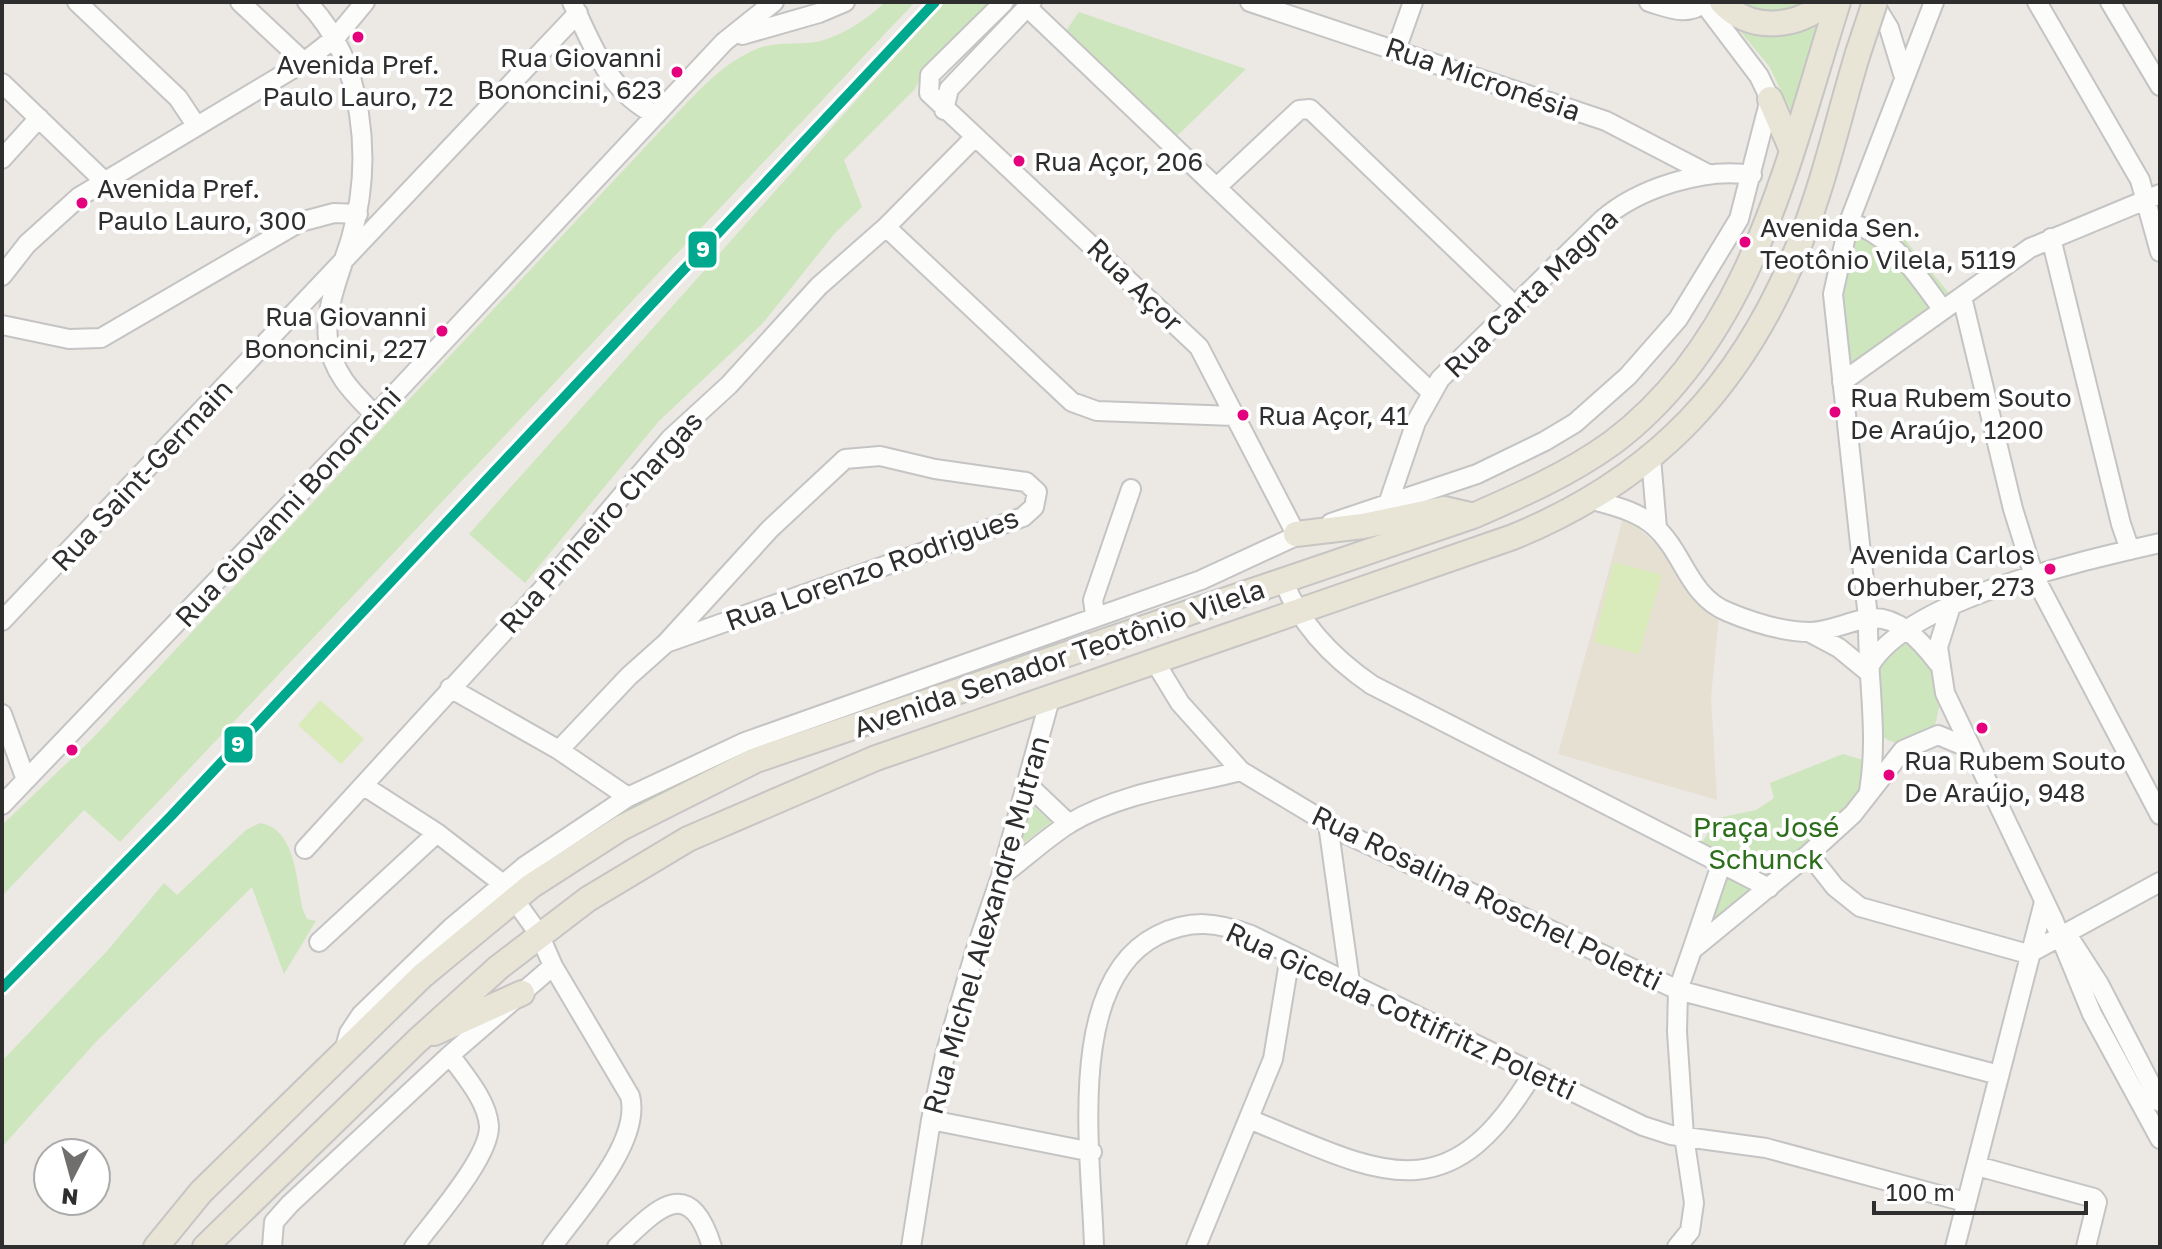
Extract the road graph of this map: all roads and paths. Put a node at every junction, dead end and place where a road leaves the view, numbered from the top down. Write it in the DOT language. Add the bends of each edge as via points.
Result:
graph roads {
  1 [pos="77,2"];
  2 [pos="240,2"];
  3 [pos="307,2"];
  4 [pos="365,2"];
  5 [pos="774,2"];
  6 [pos="795,2"];
  7 [pos="845,2"];
  8 [pos="1004,2"];
  9 [pos="1250,2"];
  10 [pos="1413,2"];
  11 [pos="1649,2"];
  12 [pos="1704,2"];
  13 [pos="1722,2"];
  14 [pos="1827,2"];
  15 [pos="1838,2"];
  16 [pos="1874,2"];
  17 [pos="1934,2"];
  18 [pos="2037,2"];
  19 [pos="2110,2"];
  20 [pos="1029,5"];
  21 [pos="575,8"];
  22 [pos="819,13"];
  23 [pos="1889,28"];
  24 [pos="336,37"];
  25 [pos="1917,39"];
  26 [pos="724,42"];
  27 [pos="1396,50"];
  28 [pos="304,62"];
  29 [pos="1904,77"];
  30 [pos="2,83"];
  31 [pos="2160,86"];
  32 [pos="1770,99"];
  33 [pos="944,110"];
  34 [pos="656,115"];
  35 [pos="39,118"];
  36 [pos="196,125"];
  37 [pos="975,137"];
  38 [pos="1791,148"];
  39 [pos="2,159"];
  40 [pos="1708,174"];
  41 [pos="1752,175"];
  42 [pos="104,181"];
  43 [pos="1218,186"];
  44 [pos="2154,197"];
  45 [pos="358,214"];
  46 [pos="1849,222"];
  47 [pos="886,227"];
  48 [pos="2051,238"];
  49 [pos="2160,252"];
  50 [pos="342,262"];
  51 [pos="2,276"];
  52 [pos="1962,297"];
  53 [pos="1513,304"];
  54 [pos="1943,310"];
  55 [pos="2,325"];
  56 [pos="1842,382"];
  57 [pos="1431,392"];
  58 [pos="375,415"];
  59 [pos="1235,416"];
  60 [pos="1651,458"];
  61 [pos="1131,489"];
  62 [pos="1593,500"];
  63 [pos="1388,504"];
  64 [pos="1473,516"];
  65 [pos="1657,528"];
  66 [pos="1296,534"];
  67 [pos="2160,543"];
  68 [pos="2130,550"];
  69 [pos="2034,576"];
  70 [pos="1284,582"];
  71 [pos="1951,606"];
  72 [pos="1297,612"];
  73 [pos="1095,615"];
  74 [pos="1868,618"];
  75 [pos="2,621"];
  76 [pos="1907,628"];
  77 [pos="1809,632"];
  78 [pos="666,643"];
  79 [pos="1155,662"];
  80 [pos="1938,663"];
  81 [pos="1867,671"];
  82 [pos="450,688"];
  83 [pos="1945,693"];
  84 [pos="1050,699"];
  85 [pos="2,714"];
  86 [pos="1876,731"];
  87 [pos="1938,735"];
  88 [pos="1969,748"];
  89 [pos="559,750"];
  90 [pos="1903,750"];
  91 [pos="1241,771"];
  92 [pos="26,780"];
  93 [pos="1026,783"];
  94 [pos="364,786"];
  95 [pos="1869,791"];
  96 [pos="628,797"];
  97 [pos="2,805"];
  98 [pos="2160,815"];
  99 [pos="1069,824"];
  100 [pos="1328,824"];
  101 [pos="437,833"];
  102 [pos="305,849"];
  103 [pos="1809,854"];
  104 [pos="1722,862"];
  105 [pos="1001,876"];
  106 [pos="2160,882"];
  107 [pos="1769,888"];
  108 [pos="508,892"];
  109 [pos="2055,922"];
  110 [pos="539,934"];
  111 [pos="319,942"];
  112 [pos="1692,950"];
  113 [pos="2028,954"];
  114 [pos="1290,956"];
  115 [pos="553,966"];
  116 [pos="1350,982"];
  117 [pos="1678,990"];
  118 [pos="522,993"];
  119 [pos="417,1041"];
  120 [pos="450,1055"];
  121 [pos="1533,1073"];
  122 [pos="1999,1075"];
  123 [pos="2160,1102"];
  124 [pos="1249,1119"];
  125 [pos="931,1120"];
  126 [pos="1684,1136"];
  127 [pos="2160,1139"];
  128 [pos="1092,1152"];
  129 [pos="1977,1166"];
  130 [pos="1965,1202"];
  131 [pos="156,1247"];
  132 [pos="205,1247"];
  133 [pos="272,1247"];
  134 [pos="414,1247"];
  135 [pos="552,1247"];
  136 [pos="617,1247"];
  137 [pos="712,1247"];
  138 [pos="911,1247"];
  139 [pos="1094,1247"];
  140 [pos="1196,1247"];
  141 [pos="1677,1247"];
  142 [pos="1955,1247"];
  143 [pos="2086,1247"];
  1 -- 36 [label="street" via="178,98"];
  2 -- 28 [label="street"];
  3 -- 24 [label="street"];
  4 -- 24 [label="street"];
  5 -- 26 [label="street, Rua Giovanni Bononcini"];
  6 -- 22 [label="street"];
  7 -- 22 [label="street"];
  8 -- 33 [label="street, Rua Açor" via="930,75 929,93"];
  9 -- 27 [label="street, Rua Micronésia"];
  10 -- 27 [label="street"];
  11 -- 12 [label="street" via="1685,11"];
  12 -- 32 [label="street"];
  13 -- 14 [label="main road" via="1743,18 1771,24 1807,16"];
  15 -- 38 [label="main road, Avenida Senador Teotônio Vilela"];
  16 -- 23 [label="street"];
  16 -- 60 [label="main road, Avenida Senador Teotônio Vilela, bridge" via="1802,237 1771,307 1719,388"];
  17 -- 25 [label="street"];
  18 -- 44 [label="street"];
  19 -- 31 [label="street"];
  20 -- 33 [label="street" via="949,89"];
  20 -- 43 [label="street"];
  21 -- 34 [label="street" via="612,81 631,101"];
  21 -- 50 [label="street, Rua Saint-Germain"];
  22 -- 26 [label="street"];
  23 -- 25 [label="street"];
  23 -- 29 [label="street"];
  24 -- 28 [label="street"];
  24 -- 45 [label="street" via="360,133"];
  25 -- 29 [label="street"];
  26 -- 34 [label="street, Rua Giovanni Bononcini"];
  27 -- 40 [label="street, Rua Micronésia" via="1606,121"];
  28 -- 36 [label="street"];
  29 -- 46 [label="street"];
  30 -- 35 [label="street"];
  32 -- 38 [label="main road"];
  32 -- 41 [label="street, Avenida Senador Teotônio Vilela"];
  33 -- 37 [label="street, Rua Açor"];
  34 -- 58 [label="street, Rua Giovanni Bononcini"];
  35 -- 39 [label="street"];
  35 -- 42 [label="street"];
  36 -- 42 [label="street"];
  37 -- 47 [label="street, Rua Pinheiro Chargas"];
  37 -- 59 [label="street, Rua Açor" via="1199,347"];
  38 -- 64 [label="main road, Avenida Senador Teotônio Vilela" via="1751,265 1710,339 1678,380 1647,414 1583,463"];
  40 -- 41 [label="street, Rua Carta Magna"];
  40 -- 53 [label="street, Rua Carta Magna" via="1613,210"];
  41 -- 63 [label="street, Avenida Senador Teotônio Vilela" via="1739,219 1702,284 1647,358 1611,392 1575,423 1516,457"];
  42 -- 51 [label="street" via="46,225"];
  43 -- 53 [label="street" via="1299,110 1310,109"];
  43 -- 57 [label="street"];
  44 -- 48 [label="street"];
  44 -- 49 [label="street"];
  45 -- 50 [label="street"];
  45 -- 55 [label="street" via="334,213 300,222 108,336 69,339"];
  46 -- 54 [label="street" via="1869,228 1892,245"];
  46 -- 56 [label="street" via="1833,294"];
  47 -- 59 [label="street" via="1072,402 1097,411"];
  47 -- 82 [label="street, Rua Pinheiro Chargas" via="819,286 729,385 670,439"];
  48 -- 52 [label="street"];
  48 -- 68 [label="street"];
  50 -- 58 [label="street" via="329,322 331,354 345,384"];
  50 -- 75 [label="street, Rua Saint-Germain"];
  52 -- 54 [label="street"];
  52 -- 69 [label="street"];
  53 -- 57 [label="street, Rua Carta Magna"];
  54 -- 56 [label="street"];
  56 -- 74 [label="street"];
  57 -- 63 [label="street, Rua Carta Magna" via="1402,454"];
  58 -- 92 [label="street, Rua Giovanni Bononcini"];
  59 -- 66 [label="street, Rua Açor"];
  60 -- 62 [label="main road, Avenida Senador Teotônio Vilela"];
  60 -- 65 [label="street"];
  61 -- 73 [label="street" via="1093,600"];
  62 -- 65 [label="street" via="1632,512"];
  62 -- 72 [label="main road, Avenida Senador Teotônio Vilela" via="1513,537"];
  63 -- 66 [label="street, Avenida Senador Teotônio Vilela"];
  64 -- 66 [label="main road" via="1444,509"];
  64 -- 70 [label="main road, Avenida Senador Teotônio Vilela"];
  65 -- 77 [label="street" via="1699,592 1717,607 1752,621"];
  66 -- 73 [label="street, Avenida Senador Teotônio Vilela" via="1201,580"];
  67 -- 68 [label="street"];
  68 -- 69 [label="street"];
  69 -- 71 [label="street"];
  69 -- 98 [label="street"];
  70 -- 72 [label="street"];
  70 -- 108 [label="main road, Avenida Senador Teotônio Vilela" via="746,764"];
  71 -- 76 [label="street"];
  71 -- 80 [label="street" via="1941,630"];
  72 -- 79 [label="main road, Avenida Senador Teotônio Vilela"];
  72 -- 104 [label="street" via="1336,657 1372,685"];
  73 -- 96 [label="street, Avenida Senador Teotônio Vilela" via="745,742"];
  74 -- 76 [label="street"];
  74 -- 77 [label="street"];
  74 -- 81 [label="street"];
  76 -- 80 [label="street"];
  76 -- 81 [label="street" via="1882,647"];
  77 -- 81 [label="street"];
  78 -- 78 [label="street, Rua Lorenzo Rodrigues" via="1023,517 1038,499 1034,486 866,454 845,459 770,529"];
  78 -- 89 [label="street"];
  79 -- 84 [label="main road, Avenida Senador Teotônio Vilela"];
  79 -- 91 [label="street, Rua Rosalina Roschel Poletti" via="1180,703"];
  80 -- 83 [label="street"];
  81 -- 86 [label="street"];
  82 -- 89 [label="street"];
  82 -- 94 [label="street, Rua Pinheiro Chargas"];
  83 -- 87 [label="street"];
  83 -- 88 [label="street"];
  84 -- 93 [label="street, Rua Michel Alexandre Mutran"];
  84 -- 110 [label="main road, Avenida Senador Teotônio Vilela" via="862,764 688,839"];
  85 -- 92 [label="street"];
  86 -- 90 [label="street"];
  86 -- 95 [label="street"];
  87 -- 88 [label="street"];
  87 -- 90 [label="street"];
  88 -- 109 [label="street"];
  89 -- 96 [label="street"];
  90 -- 95 [label="street"];
  91 -- 99 [label="street" via="1121,801"];
  91 -- 100 [label="street, Rua Rosalina Roschel Poletti"];
  92 -- 97 [label="street, Rua Giovanni Bononcini"];
  93 -- 99 [label="street"];
  93 -- 105 [label="street, Rua Michel Alexandre Mutran"];
  94 -- 101 [label="street"];
  94 -- 102 [label="street, Rua Pinheiro Chargas"];
  95 -- 103 [label="street" via="1853,814"];
  96 -- 108 [label="street, Avenida Senador Teotônio Vilela"];
  99 -- 105 [label="street"];
  100 -- 116 [label="street"];
  100 -- 117 [label="street, Rua Rosalina Roschel Poletti"];
  101 -- 108 [label="street"];
  101 -- 111 [label="street"];
  103 -- 107 [label="street"];
  103 -- 113 [label="street" via="1835,887 1860,907"];
  104 -- 107 [label="street"];
  104 -- 112 [label="street"];
  105 -- 125 [label="street, Rua Michel Alexandre Mutran" via="960,997"];
  106 -- 109 [label="street"];
  107 -- 112 [label="street"];
  108 -- 110 [label="street"];
  108 -- 131 [label="main road, Avenida Senador Teotônio Vilela" via="201,1192"];
  109 -- 113 [label="street"];
  109 -- 113 [label="street"];
  109 -- 123 [label="street" via="2099,984"];
  109 -- 127 [label="street" via="2092,1014"];
  110 -- 115 [label="street"];
  110 -- 119 [label="main road, Avenida Senador Teotônio Vilela"];
  112 -- 117 [label="street"];
  113 -- 122 [label="street"];
  114 -- 116 [label="street, Rua Gicelda Cottifritz Poletti"];
  114 -- 124 [label="street" via="1278,1040"];
  114 -- 128 [label="street, Rua Gicelda Cottifritz Poletti" via="1215,923 1181,924 1142,945 1111,985 1095,1027 1089,1073"];
  115 -- 118 [label="street"];
  115 -- 135 [label="street" via="630,1096 634,1117 625,1143"];
  116 -- 121 [label="street, Rua Gicelda Cottifritz Poletti"];
  117 -- 122 [label="street, Rua Rosalina Roschel Poletti"];
  117 -- 126 [label="street"];
  118 -- 119 [label="main road"];
  118 -- 120 [label="street"];
  119 -- 132 [label="main road, Avenida Senador Teotônio Vilela"];
  120 -- 133 [label="street" via="277,1217 271,1228"];
  120 -- 134 [label="street" via="485,1111 489,1131 476,1160"];
  121 -- 124 [label="street" via="1508,1112 1473,1150 1430,1169 1387,1171 1360,1164"];
  121 -- 126 [label="street, Rua Gicelda Cottifritz Poletti" via="1643,1126"];
  122 -- 129 [label="street"];
  124 -- 140 [label="street"];
  125 -- 128 [label="street"];
  125 -- 138 [label="street, Rua Michel Alexandre Mutran"];
  126 -- 130 [label="street, Rua Gicelda Cottifritz Poletti" via="1766,1148"];
  126 -- 141 [label="street" via="1694,1212 1690,1231"];
  128 -- 139 [label="street, Rua Gicelda Cottifritz Poletti"];
  129 -- 130 [label="street"];
  129 -- 143 [label="street" via="2094,1198"];
  130 -- 142 [label="street"];
  136 -- 137 [label="street" via="659,1208 675,1203 698,1213"];
}
